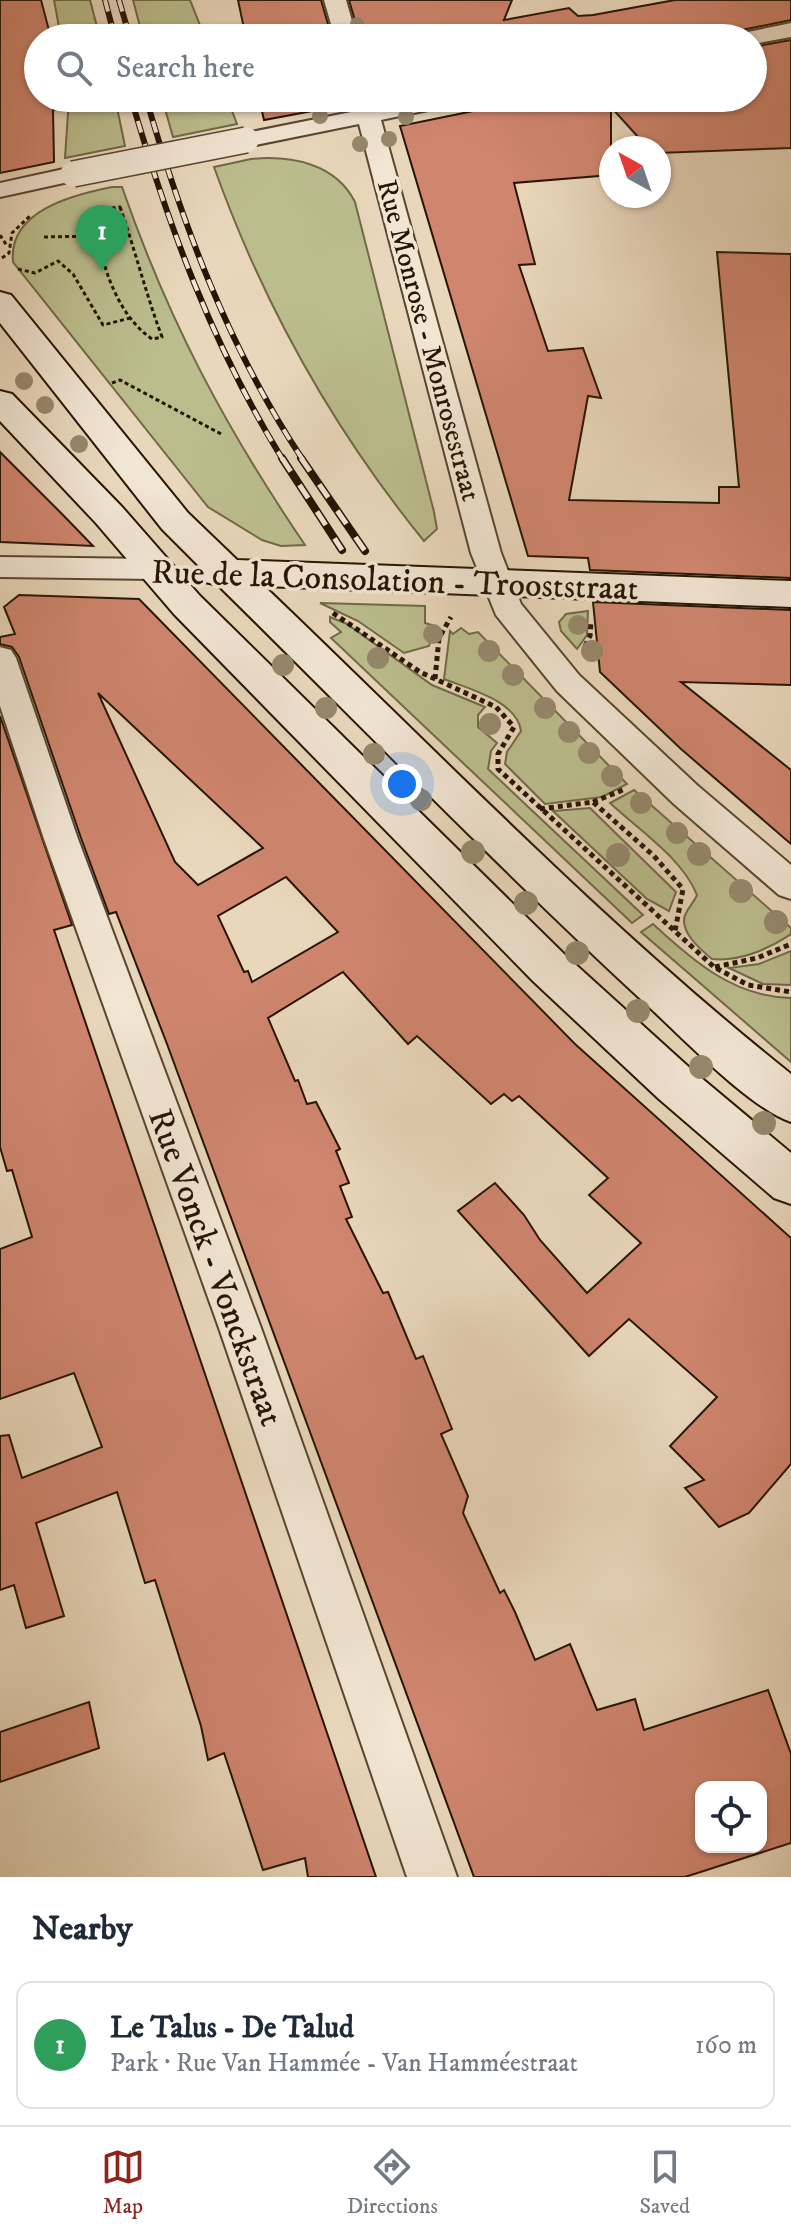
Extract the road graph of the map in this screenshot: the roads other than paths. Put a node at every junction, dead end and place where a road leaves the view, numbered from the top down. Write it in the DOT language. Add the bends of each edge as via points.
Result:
graph roads {
  1 [pos="341,1"];
  2 [pos="344,24"];
  3 [pos="791,30"];
  4 [pos="767,35"];
  5 [pos="349,112"];
  6 [pos="368,112"];
  7 [pos="0,190"];
  8 [pos="0,302"];
  9 [pos="0,401"];
  10 [pos="0,567"];
  11 [pos="155,569"];
  12 [pos="228,572"];
  13 [pos="497,582"];
  14 [pos="791,594"];
  15 [pos="0,658"];
  16 [pos="791,885"];
  17 [pos="791,1102"];
  18 [pos="791,1183"];
  19 [pos="432,1877"];
  1 -- 2 [label="street"];
  3 -- 4 [label="street"];
  5 -- 7 [label="street, bridge" via="246,140"];
  6 -- 13 [label="street, Rue Monrose - Monrosestraat"];
  8 -- 12 [label="street" via="175,521"];
  9 -- 11 [label="street"];
  10 -- 11 [label="street, Rue de la Consolation - Trooststraat"];
  11 -- 12 [label="street, Rue de la Consolation - Trooststraat"];
  11 -- 18 [label="street" via="549,968"];
  12 -- 13 [label="street, Rue de la Consolation - Trooststraat"];
  12 -- 17 [label="street" via="600,935"];
  13 -- 14 [label="street, Rue de la Consolation - Trooststraat"];
  13 -- 16 [label="street, Rue Monrose - Monrosestraat" via="507,608 568,683"];
  15 -- 19 [label="street, Rue Vonck - Vonckstraat"];
}
